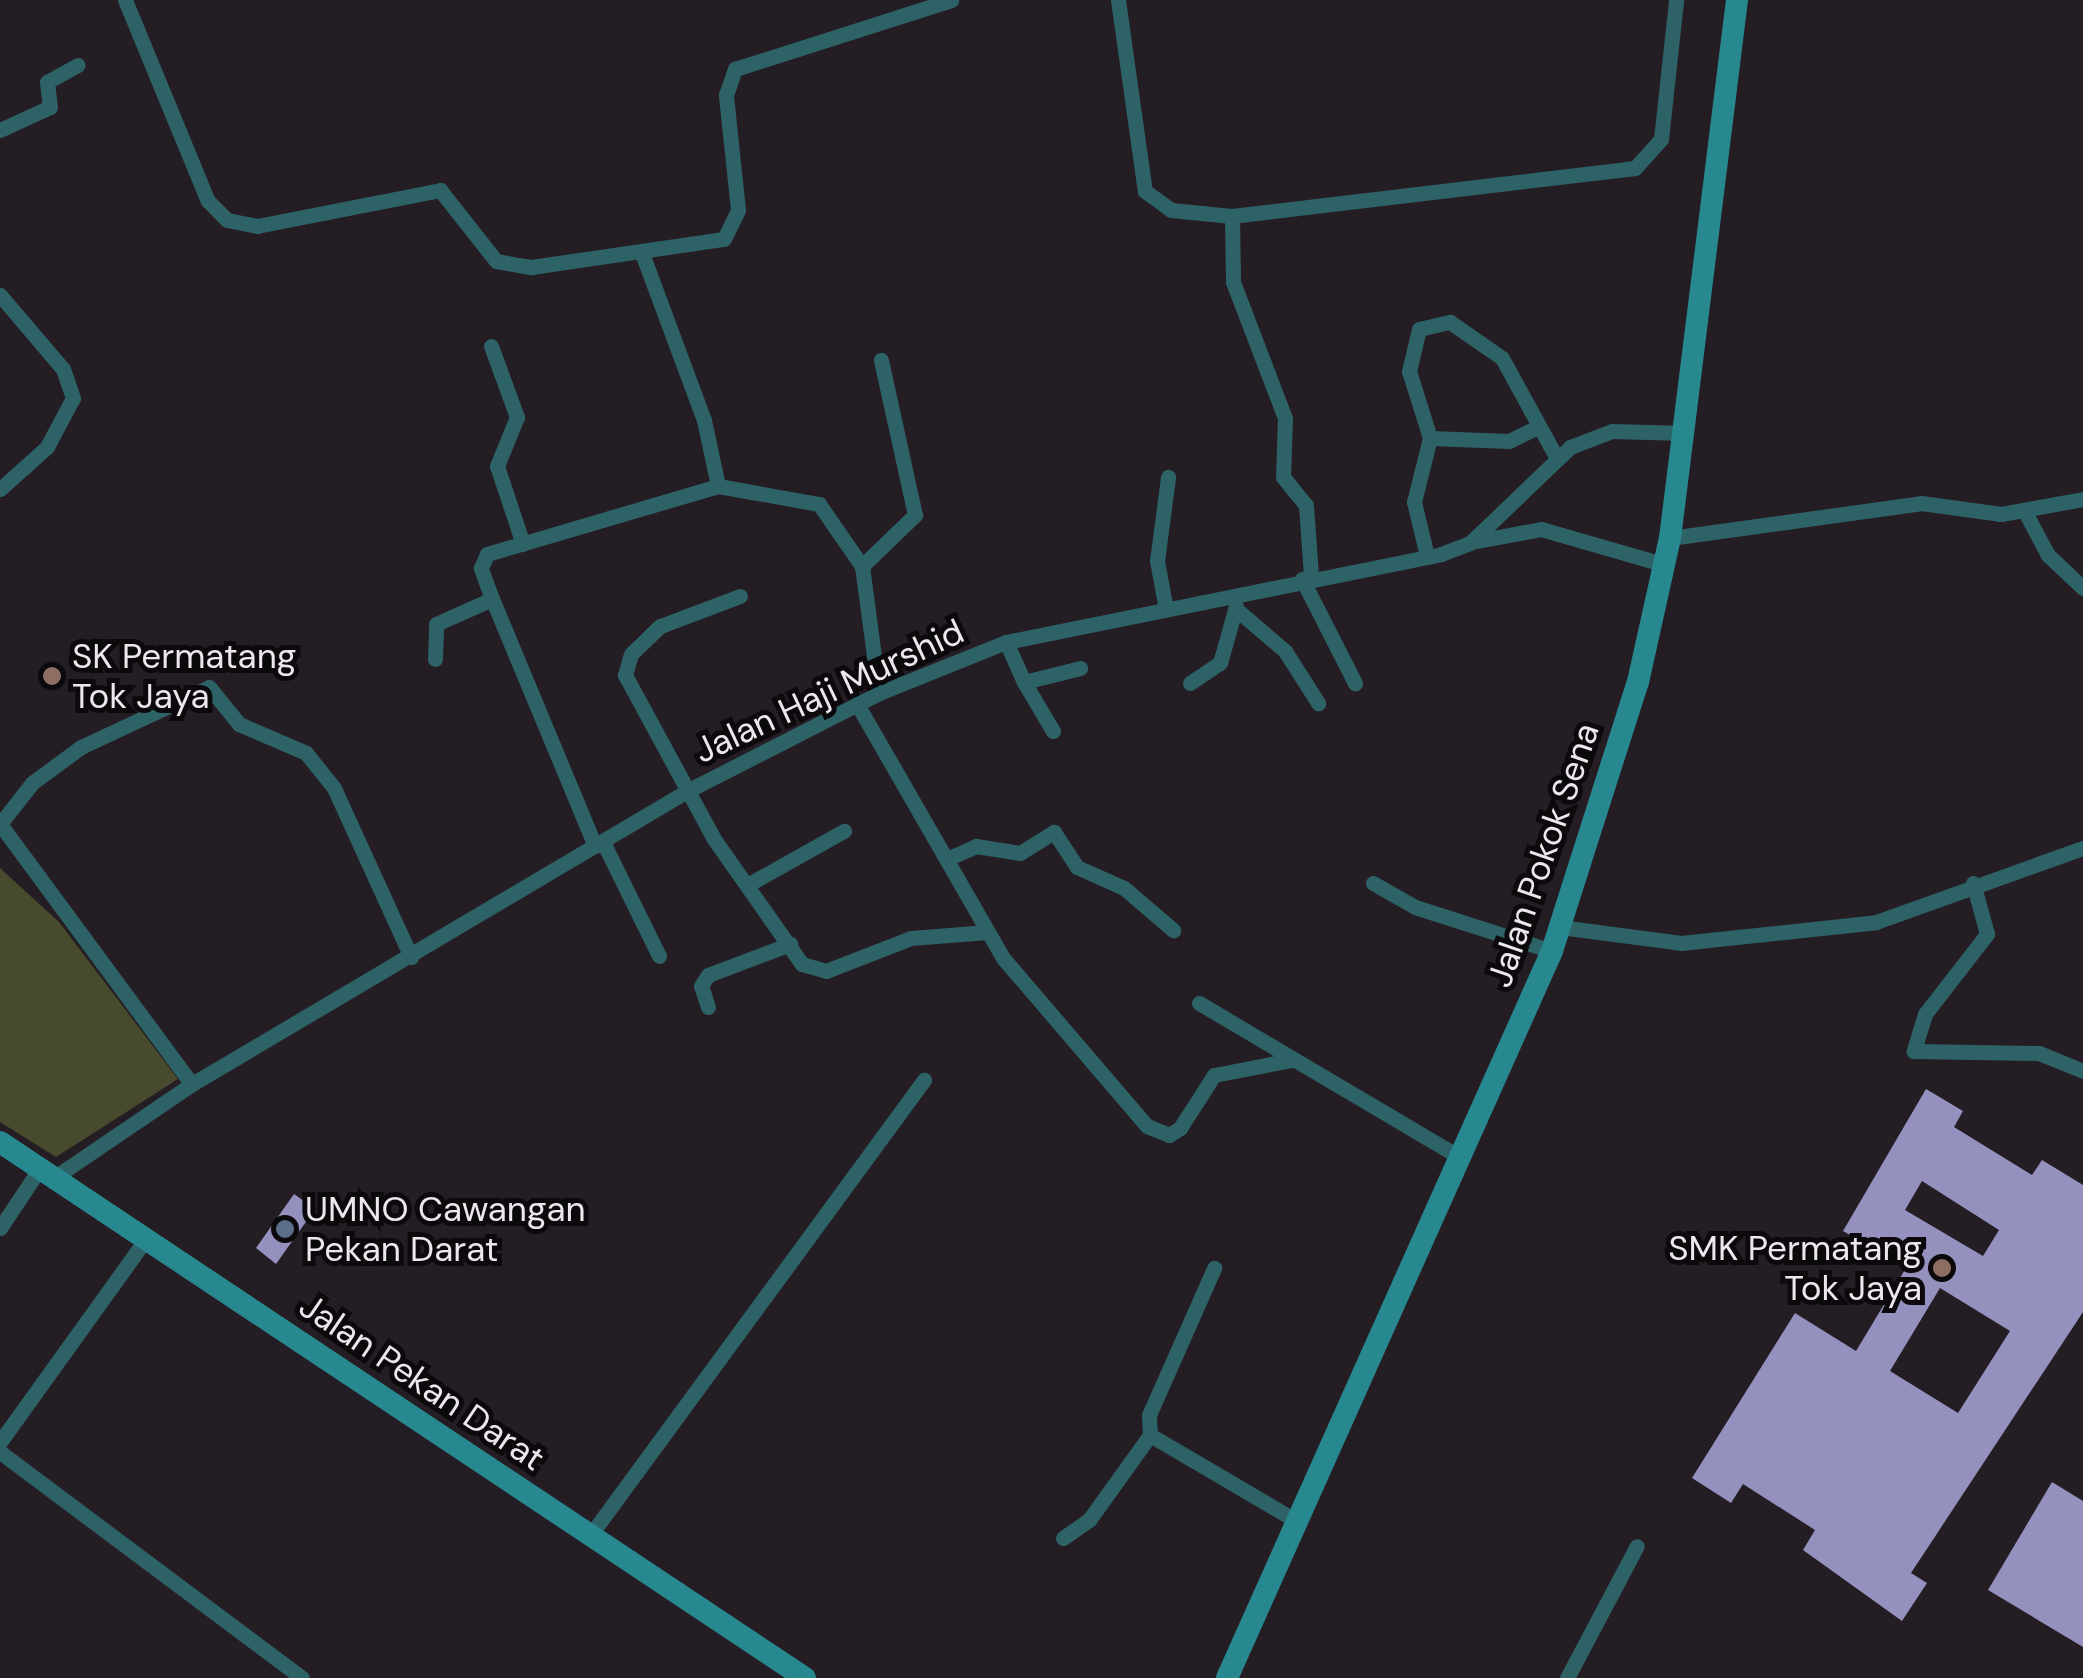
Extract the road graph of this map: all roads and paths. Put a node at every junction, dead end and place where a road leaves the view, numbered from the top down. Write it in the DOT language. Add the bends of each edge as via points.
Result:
graph roads {
  1 [pos="125,0"];
  2 [pos="951,0"];
  3 [pos="1118,0"];
  4 [pos="1676,0"];
  5 [pos="1737,0"];
  6 [pos="78,65"];
  7 [pos="0,130"];
  8 [pos="1232,216"];
  9 [pos="645,259"];
  10 [pos="0,295"];
  11 [pos="491,346"];
  12 [pos="881,360"];
  13 [pos="1538,427"];
  14 [pos="1684,433"];
  15 [pos="1430,438"];
  16 [pos="1555,455"];
  17 [pos="1168,477"];
  18 [pos="718,486"];
  19 [pos="0,489"];
  20 [pos="2083,499"];
  21 [pos="2025,512"];
  22 [pos="1670,538"];
  23 [pos="1470,543"];
  24 [pos="523,544"];
  25 [pos="1428,556"];
  26 [pos="1666,565"];
  27 [pos="862,566"];
  28 [pos="1307,578"];
  29 [pos="2083,588"];
  30 [pos="1231,593"];
  31 [pos="740,596"];
  32 [pos="492,599"];
  33 [pos="1165,604"];
  34 [pos="1237,610"];
  35 [pos="1006,642"];
  36 [pos="436,659"];
  37 [pos="1080,668"];
  38 [pos="1024,682"];
  39 [pos="1190,683"];
  40 [pos="1355,683"];
  41 [pos="879,693"];
  42 [pos="1318,703"];
  43 [pos="857,704"];
  44 [pos="1053,732"];
  45 [pos="687,791"];
  46 [pos="0,824"];
  47 [pos="844,831"];
  48 [pos="599,844"];
  49 [pos="2083,848"];
  50 [pos="948,858"];
  51 [pos="1973,882"];
  52 [pos="1373,883"];
  53 [pos="749,884"];
  54 [pos="1560,926"];
  55 [pos="1173,930"];
  56 [pos="987,932"];
  57 [pos="790,944"];
  58 [pos="1552,950"];
  59 [pos="659,956"];
  60 [pos="411,957"];
  61 [pos="1199,1003"];
  62 [pos="708,1007"];
  63 [pos="1291,1060"];
  64 [pos="2083,1071"];
  65 [pos="924,1080"];
  66 [pos="192,1084"];
  67 [pos="0,1142"];
  68 [pos="1462,1158"];
  69 [pos="48,1173"];
  70 [pos="0,1228"];
  71 [pos="146,1240"];
  72 [pos="1214,1268"];
  73 [pos="1150,1435"];
  74 [pos="0,1442"];
  75 [pos="0,1452"];
  76 [pos="1296,1520"];
  77 [pos="588,1537"];
  78 [pos="1063,1538"];
  79 [pos="1637,1546"];
  80 [pos="302,1678"];
  81 [pos="806,1678"];
  82 [pos="1226,1678"];
  83 [pos="1567,1678"];
  1 -- 9 [label="street" via="208,201 227,220 257,226 440,190 488,252 510,266"];
  2 -- 9 [label="street" via="741,63 726,95 738,210 732,232 702,248"];
  3 -- 8 [label="street" via="1145,191 1187,215"];
  4 -- 8 [label="street" via="1661,139 1635,168"];
  5 -- 14 [label="main road, Jalan Pokok Sena"];
  6 -- 7 [label="street" via="47,82 50,108"];
  8 -- 28 [label="street" via="1234,282 1285,418 1282,477 1306,504"];
  9 -- 18 [label="street" via="704,420"];
  10 -- 19 [label="street" via="62,369 73,398 47,446"];
  11 -- 24 [label="street" via="517,416 497,466"];
  12 -- 27 [label="street" via="915,515"];
  13 -- 15 [label="street" via="1509,440"];
  13 -- 15 [label="street" via="1502,358 1450,322 1432,322 1409,346"];
  13 -- 16 [label="street"];
  14 -- 16 [label="street, Jalan Haji Murshid" via="1612,432"];
  14 -- 22 [label="main road, Jalan Pokok Sena"];
  15 -- 25 [label="street" via="1414,502"];
  16 -- 23 [label="street, Jalan Haji Murshid"];
  17 -- 33 [label="street" via="1156,560"];
  18 -- 24 [label="street"];
  18 -- 27 [label="street" via="829,509"];
  20 -- 21 [label="street"];
  21 -- 22 [label="street" via="1920,503"];
  21 -- 29 [label="street" via="2048,555"];
  22 -- 26 [label="main road, Jalan Pokok Sena"];
  23 -- 25 [label="street, Jalan Haji Murshid"];
  23 -- 26 [label="street" via="1541,529"];
  24 -- 32 [label="street" via="484,556"];
  25 -- 28 [label="street, Jalan Haji Murshid"];
  26 -- 54 [label="main road, Jalan Pokok Sena"];
  27 -- 41 [label="street"];
  28 -- 30 [label="street, Jalan Haji Murshid"];
  28 -- 40 [label="street"];
  30 -- 33 [label="street, Jalan Haji Murshid"];
  30 -- 34 [label="street"];
  31 -- 45 [label="street" via="660,626 625,664"];
  32 -- 36 [label="street" via="436,624"];
  32 -- 48 [label="street"];
  33 -- 35 [label="street, Jalan Haji Murshid"];
  34 -- 39 [label="street" via="1220,663"];
  34 -- 42 [label="street" via="1285,650"];
  35 -- 38 [label="street"];
  35 -- 41 [label="street, Jalan Haji Murshid"];
  37 -- 38 [label="street"];
  38 -- 44 [label="street"];
  41 -- 43 [label="street, Jalan Haji Murshid"];
  43 -- 45 [label="street, Jalan Haji Murshid"];
  43 -- 50 [label="street"];
  45 -- 48 [label="street, Jalan Haji Murshid"];
  45 -- 53 [label="street"];
  46 -- 60 [label="street" via="32,782 82,747 209,687 239,724 306,753 334,788"];
  46 -- 66 [label="street"];
  47 -- 53 [label="street"];
  48 -- 59 [label="street"];
  48 -- 60 [label="street, Jalan Haji Murshid"];
  49 -- 51 [label="street"];
  50 -- 55 [label="street" via="976,846 1020,853 1054,832 1077,866 1124,888"];
  50 -- 56 [label="street"];
  51 -- 54 [label="street" via="1876,922 1681,943"];
  51 -- 64 [label="street" via="1987,934 1925,1014 1914,1051 2039,1053"];
  52 -- 58 [label="street" via="1415,907"];
  53 -- 57 [label="street"];
  54 -- 58 [label="main road, Jalan Pokok Sena"];
  56 -- 57 [label="street" via="911,938 826,971 808,970"];
  56 -- 63 [label="street" via="1147,1126 1169,1134 1180,1128 1214,1075"];
  57 -- 62 [label="street" via="708,975 701,986"];
  58 -- 68 [label="main road, Jalan Pokok Sena"];
  60 -- 66 [label="street, Jalan Haji Murshid"];
  61 -- 63 [label="street"];
  63 -- 68 [label="street"];
  65 -- 77 [label="street"];
  66 -- 69 [label="street, Jalan Haji Murshid"];
  67 -- 69 [label="main road, Jalan Pekan Darat"];
  68 -- 76 [label="main road, Jalan Pokok Sena"];
  69 -- 70 [label="street"];
  69 -- 71 [label="main road, Jalan Pekan Darat"];
  71 -- 74 [label="street"];
  71 -- 77 [label="main road, Jalan Pekan Darat"];
  72 -- 73 [label="street" via="1149,1415"];
  73 -- 76 [label="street"];
  73 -- 78 [label="street" via="1089,1520"];
  75 -- 80 [label="street"];
  76 -- 82 [label="main road, Jalan Pokok Sena"];
  77 -- 81 [label="main road, Jalan Pekan Darat"];
  79 -- 83 [label="street"];
}
